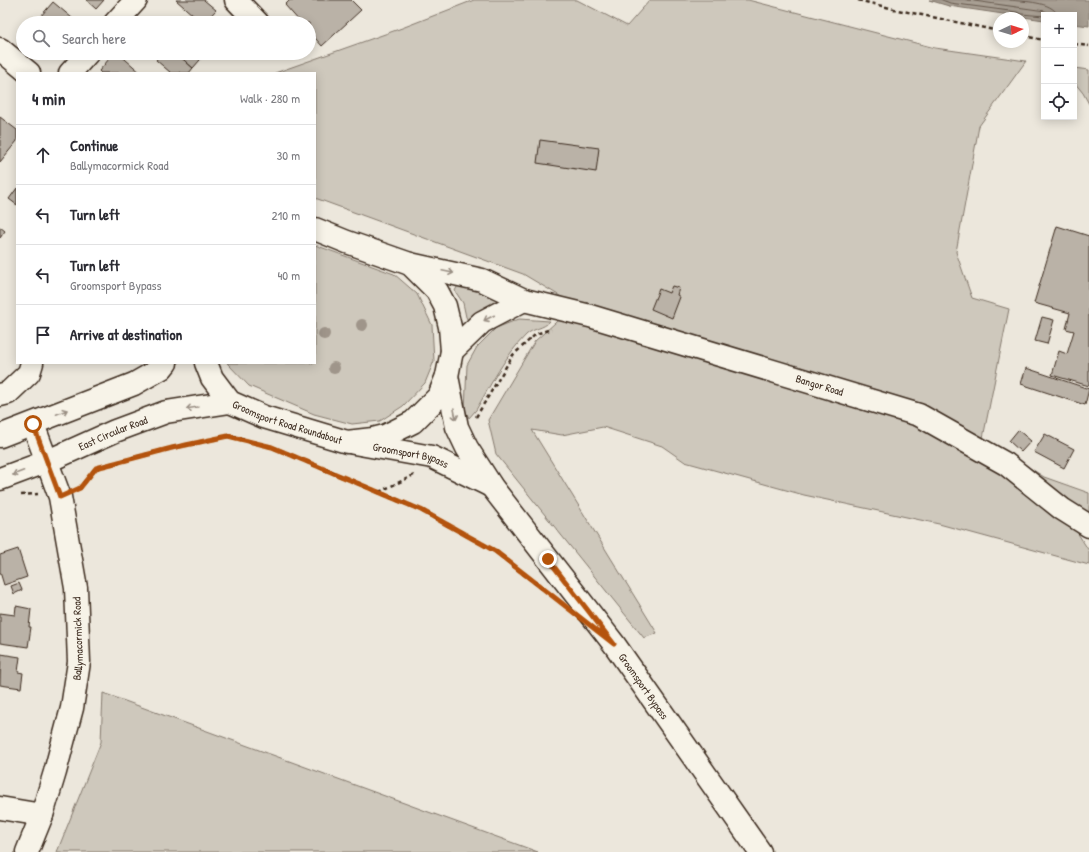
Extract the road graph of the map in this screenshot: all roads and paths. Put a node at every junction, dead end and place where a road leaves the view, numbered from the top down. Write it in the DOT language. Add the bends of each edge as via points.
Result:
graph roads {
  1 [pos="136,0"];
  2 [pos="236,0"];
  3 [pos="858,0"];
  4 [pos="121,16"];
  5 [pos="251,16"];
  6 [pos="993,30"];
  7 [pos="1029,37"];
  8 [pos="1041,39"];
  9 [pos="1077,44"];
  10 [pos="1089,46"];
  11 [pos="0,49"];
  12 [pos="82,60"];
  13 [pos="28,72"];
  14 [pos="71,72"];
  15 [pos="316,230"];
  16 [pos="410,264"];
  17 [pos="524,300"];
  18 [pos="555,327"];
  19 [pos="452,351"];
  20 [pos="32,364"];
  21 [pos="165,364"];
  22 [pos="206,364"];
  23 [pos="447,376"];
  24 [pos="0,396"];
  25 [pos="230,402"];
  26 [pos="33,424"];
  27 [pos="457,427"];
  28 [pos="0,436"];
  29 [pos="347,442"];
  30 [pos="48,461"];
  31 [pos="418,473"];
  32 [pos="0,479"];
  33 [pos="492,487"];
  34 [pos="379,492"];
  35 [pos="17,496"];
  36 [pos="60,497"];
  37 [pos="1089,526"];
  38 [pos="548,593"];
  39 [pos="0,808"];
  40 [pos="42,815"];
  41 [pos="27,852"];
  42 [pos="760,852"];
  1 -- 4 [label="main road"];
  2 -- 5 [label="main road"];
  3 -- 6 [label="path"];
  7 -- 8 [label="path"];
  9 -- 10 [label="path"];
  11 -- 13 [label="main road"];
  12 -- 14 [label="main road"];
  15 -- 16 [label="main road, Groomsport Road Roundabout"];
  16 -- 17 [label="main road, Bangor Road, one-way" via="482,280"];
  16 -- 19 [label="main road, Groomsport Road Roundabout" via="437,291 445,306"];
  17 -- 19 [label="main road, one-way" via="482,322"];
  17 -- 37 [label="main road, Bangor Road" via="590,316 919,415 1006,464 1062,509"];
  18 -- 27 [label="path" via="536,334 513,355 475,418"];
  19 -- 23 [label="main road, Groomsport Road Roundabout"];
  20 -- 24 [label="main road" via="29,373 8,393"];
  26 -- 21 [label="main road, one-way" via="134,384"];
  22 -- 25 [label="main road, Groomsport Road Roundabout" via="212,378"];
  23 -- 27 [label="main road, Groomsport Bypass, one-way"];
  23 -- 29 [label="main road, Groomsport Road Roundabout" via="439,396 413,422 384,436"];
  25 -- 29 [label="main road, Groomsport Road Roundabout" via="264,417"];
  25 -- 30 [label="main road, East Circular Road, one-way" via="166,412 115,430"];
  26 -- 28 [label="main road"];
  26 -- 30 [label="main road, Ballymacormick Road"];
  27 -- 33 [label="main road, Groomsport Bypass"];
  29 -- 33 [label="main road, Groomsport Bypass" via="432,457"];
  30 -- 32 [label="main road, East Circular Road, one-way"];
  30 -- 36 [label="main road, Ballymacormick Road"];
  31 -- 34 [label="path"];
  33 -- 42 [label="main road, Groomsport Bypass" via="614,644"];
  34 -- 36 [label="path" via="272,447 228,436 96,468 80,488"];
  34 -- 38 [label="path" via="421,510 495,551"];
  35 -- 36 [label="path" via="41,494"];
  36 -- 40 [label="main road, Ballymacormick Road" via="76,588 79,662 72,708"];
  39 -- 40 [label="main road"];
  40 -- 41 [label="main road, Ballymacormick Road"];
}
